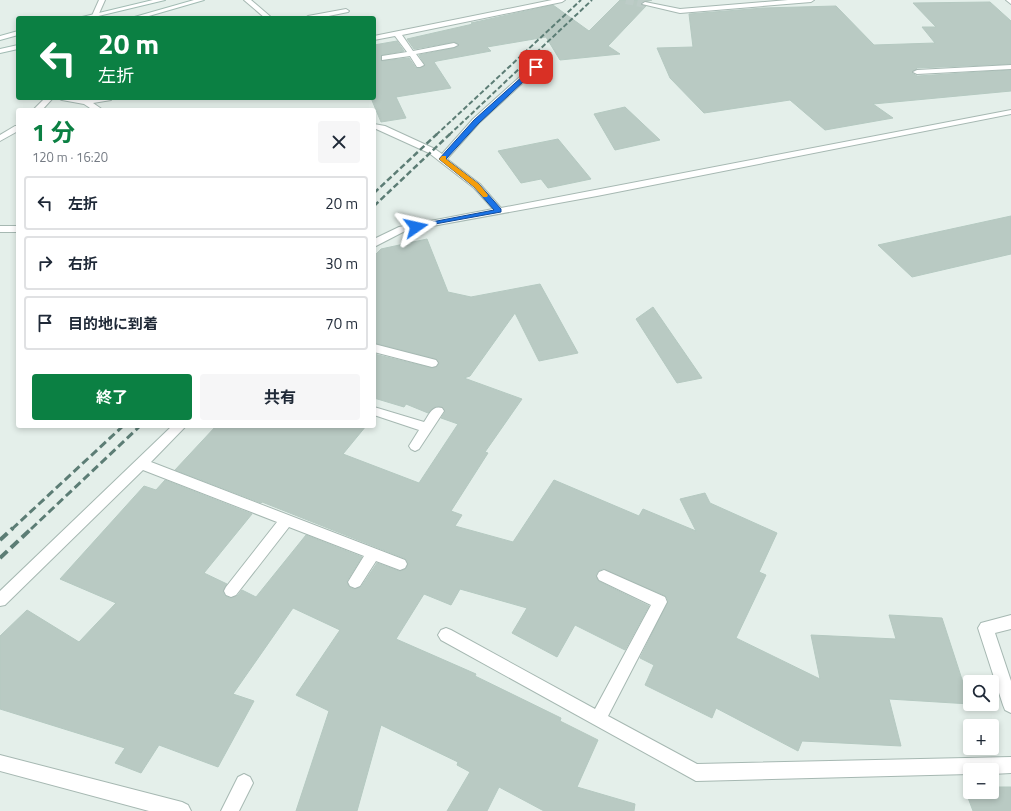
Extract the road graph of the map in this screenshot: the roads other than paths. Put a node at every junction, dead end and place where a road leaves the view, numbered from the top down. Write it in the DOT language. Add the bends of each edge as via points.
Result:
graph roads {
  1 [pos="102,0"];
  2 [pos="162,0"];
  3 [pos="201,0"];
  4 [pos="247,0"];
  5 [pos="562,0"];
  6 [pos="811,0"];
  7 [pos="645,4"];
  8 [pos="346,11"];
  9 [pos="95,16"];
  10 [pos="141,16"];
  11 [pos="267,16"];
  12 [pos="319,16"];
  13 [pos="397,33"];
  14 [pos="16,34"];
  15 [pos="0,38"];
  16 [pos="376,38"];
  17 [pos="454,45"];
  18 [pos="16,47"];
  19 [pos="0,51"];
  20 [pos="412,53"];
  21 [pos="385,58"];
  22 [pos="420,65"];
  23 [pos="536,67"];
  24 [pos="1011,67"];
  25 [pos="917,72"];
  26 [pos="47,100"];
  27 [pos="74,100"];
  28 [pos="97,100"];
  29 [pos="86,102"];
  30 [pos="39,108"];
  31 [pos="96,108"];
  32 [pos="1011,112"];
  33 [pos="376,126"];
  34 [pos="16,129"];
  35 [pos="0,138"];
  36 [pos="442,159"];
  37 [pos="499,211"];
  38 [pos="0,229"];
  39 [pos="16,229"];
  40 [pos="376,243"];
  41 [pos="376,349"];
  42 [pos="432,363"];
  43 [pos="438,411"];
  44 [pos="376,412"];
  45 [pos="178,428"];
  46 [pos="428,428"];
  47 [pos="415,446"];
  48 [pos="142,464"];
  49 [pos="287,520"];
  50 [pos="373,553"];
  51 [pos="400,564"];
  52 [pos="604,576"];
  53 [pos="355,582"];
  54 [pos="231,591"];
  55 [pos="0,600"];
  56 [pos="1011,622"];
  57 [pos="446,635"];
  58 [pos="1011,705"];
  59 [pos="598,719"];
  60 [pos="0,764"];
  61 [pos="1011,765"];
  62 [pos="244,783"];
  63 [pos="182,811"];
  64 [pos="230,811"];
  1 -- 9 [label="street"];
  2 -- 9 [label="street"];
  3 -- 10 [label="street"];
  4 -- 11 [label="street"];
  5 -- 13 [label="street"];
  6 -- 7 [label="street" via="680,11"];
  8 -- 12 [label="street"];
  13 -- 16 [label="street"];
  13 -- 20 [label="street"];
  14 -- 15 [label="street"];
  17 -- 20 [label="street"];
  18 -- 19 [label="street"];
  20 -- 21 [label="street"];
  20 -- 22 [label="street"];
  23 -- 36 [label="street" via="476,122"];
  24 -- 25 [label="street"];
  26 -- 30 [label="street"];
  27 -- 29 [label="street"];
  28 -- 29 [label="street"];
  29 -- 31 [label="street"];
  32 -- 37 [label="street"];
  33 -- 36 [label="street" via="424,146"];
  34 -- 35 [label="street"];
  36 -- 37 [label="street" via="477,186"];
  37 -- 40 [label="street" via="402,230"];
  38 -- 39 [label="street"];
  41 -- 42 [label="street"];
  43 -- 46 [label="street"];
  44 -- 46 [label="street"];
  45 -- 48 [label="street"];
  46 -- 47 [label="street"];
  48 -- 49 [label="street"];
  48 -- 55 [label="street"];
  49 -- 50 [label="street"];
  49 -- 54 [label="street"];
  50 -- 51 [label="street"];
  50 -- 53 [label="street"];
  52 -- 59 [label="street" via="660,602"];
  56 -- 58 [label="street" via="986,628"];
  57 -- 59 [label="street"];
  59 -- 61 [label="street" via="696,773"];
  60 -- 63 [label="street"];
  62 -- 64 [label="street"];
}
